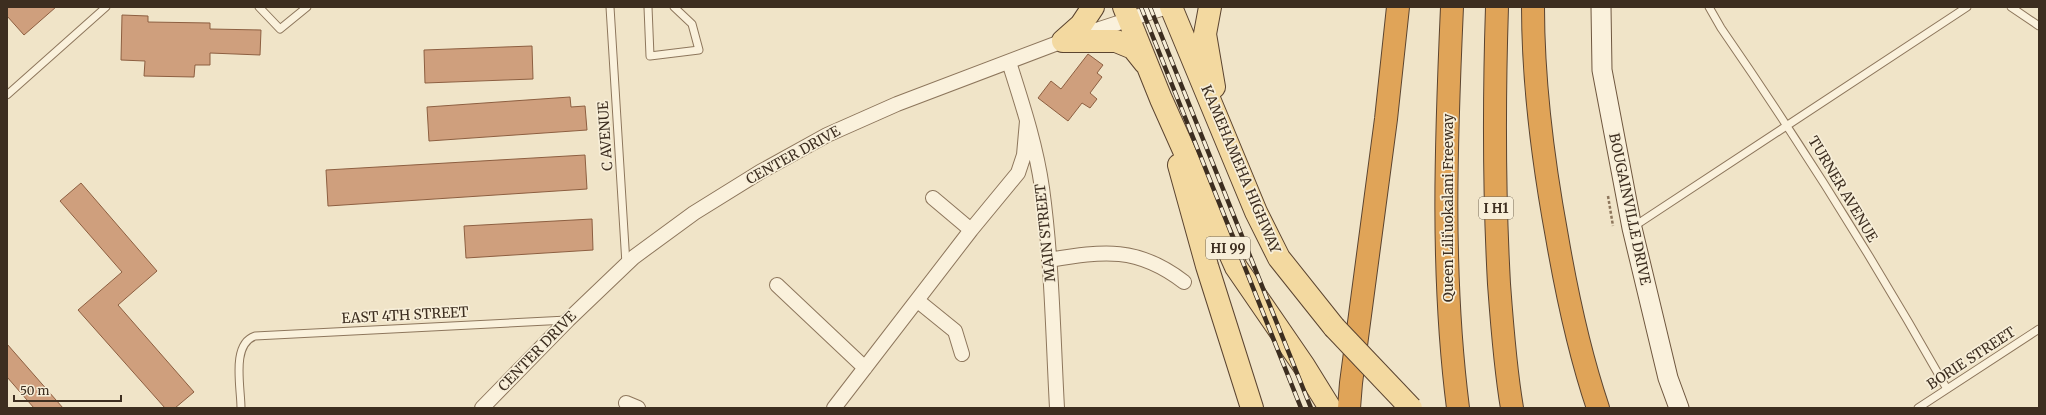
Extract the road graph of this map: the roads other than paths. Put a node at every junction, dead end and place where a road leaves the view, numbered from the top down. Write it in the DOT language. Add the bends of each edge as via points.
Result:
graph roads {
  1 [pos="106,7"];
  2 [pos="259,7"];
  3 [pos="307,7"];
  4 [pos="610,7"];
  5 [pos="648,7"];
  6 [pos="674,7"];
  7 [pos="1092,7"];
  8 [pos="1167,7"];
  9 [pos="1171,7"];
  10 [pos="1210,7"];
  11 [pos="1398,7"];
  12 [pos="1452,7"];
  13 [pos="1497,7"];
  14 [pos="1532,7"];
  15 [pos="1601,7"];
  16 [pos="1709,7"];
  17 [pos="1967,7"];
  18 [pos="2011,7"];
  19 [pos="1127,13"];
  20 [pos="2039,26"];
  21 [pos="1064,41"];
  22 [pos="1009,62"];
  23 [pos="1148,67"];
  24 [pos="7,95"];
  25 [pos="1161,98"];
  26 [pos="1218,118"];
  27 [pos="1027,121"];
  28 [pos="1788,125"];
  29 [pos="932,198"];
  30 [pos="1632,228"];
  31 [pos="971,230"];
  32 [pos="1049,260"];
  33 [pos="1562,263"];
  34 [pos="626,264"];
  35 [pos="1184,282"];
  36 [pos="776,285"];
  37 [pos="918,300"];
  38 [pos="568,320"];
  39 [pos="2039,329"];
  40 [pos="962,354"];
  41 [pos="866,368"];
  42 [pos="1947,389"];
  43 [pos="242,408"];
  44 [pos="482,408"];
  45 [pos="834,408"];
  46 [pos="1057,408"];
  47 [pos="1252,408"];
  48 [pos="1330,408"];
  49 [pos="1349,408"];
  50 [pos="1411,408"];
  51 [pos="1458,408"];
  52 [pos="1512,408"];
  53 [pos="1598,408"];
  54 [pos="1605,408"];
  55 [pos="1679,408"];
  56 [pos="1918,408"];
  1 -- 24 [label="lane"];
  2 -- 3 [label="lane" via="280,29"];
  4 -- 34 [label="lane, C AVENUE"];
  5 -- 6 [label="lane" via="650,56 699,50 692,24"];
  7 -- 21 [label="main road" via="1082,25"];
  8 -- 19 [label="street, CENTER DRIVE"];
  9 -- 26 [label="main road, KAMEHAMEHA HIGHWAY / HI 99"];
  10 -- 26 [label="main road" via="1205,34"];
  11 -- 49 [label="highway"];
  12 -- 51 [label="highway, Queen Liliʻuokalani Freeway" via="1446,210 1449,306"];
  13 -- 52 [label="highway, I H1" via="1497,239 1502,320"];
  14 -- 33 [label="highway" via="1533,50 1544,157"];
  15 -- 30 [label="street, BOUGAINVILLE DRIVE" via="1602,70"];
  16 -- 28 [label="lane, TURNER AVENUE"];
  17 -- 28 [label="lane"];
  18 -- 20 [label="lane"];
  19 -- 21 [label="street, CENTER DRIVE"];
  19 -- 23 [label="main road, HI 99"];
  21 -- 22 [label="street, CENTER DRIVE"];
  21 -- 23 [label="main road" via="1116,41 1133,48"];
  22 -- 27 [label="street, MAIN STREET"];
  22 -- 34 [label="street, CENTER DRIVE" via="896,104 827,135 694,213"];
  23 -- 25 [label="main road, HI 99"];
  25 -- 47 [label="main road" via="1207,266"];
  25 -- 48 [label="main road, HI 99" via="1236,267"];
  26 -- 50 [label="main road, KAMEHAMEHA HIGHWAY / HI 99, bridge" via="1256,212 1279,258 1334,327"];
  27 -- 31 [label="street" via="1024,155 1018,173"];
  27 -- 32 [label="street, MAIN STREET" via="1042,186"];
  28 -- 30 [label="lane"];
  28 -- 42 [label="lane, TURNER AVENUE" via="1910,323"];
  29 -- 31 [label="street"];
  30 -- 55 [label="street, BOUGAINVILLE DRIVE" via="1668,378"];
  31 -- 37 [label="street"];
  32 -- 35 [label="street" via="1091,253 1124,254 1156,264"];
  32 -- 46 [label="street, MAIN STREET"];
  33 -- 53 [label="highway" via="1582,356"];
  33 -- 54 [label="highway"];
  34 -- 38 [label="street, CENTER DRIVE"];
  36 -- 41 [label="street"];
  37 -- 40 [label="street" via="955,331"];
  37 -- 41 [label="street"];
  38 -- 43 [label="lane, EAST 4TH STREET" via="258,335 245,342 239,356"];
  38 -- 44 [label="street, CENTER DRIVE"];
  39 -- 42 [label="lane, BORIE STREET"];
  41 -- 45 [label="street"];
  42 -- 56 [label="lane, BORIE STREET"];
}
